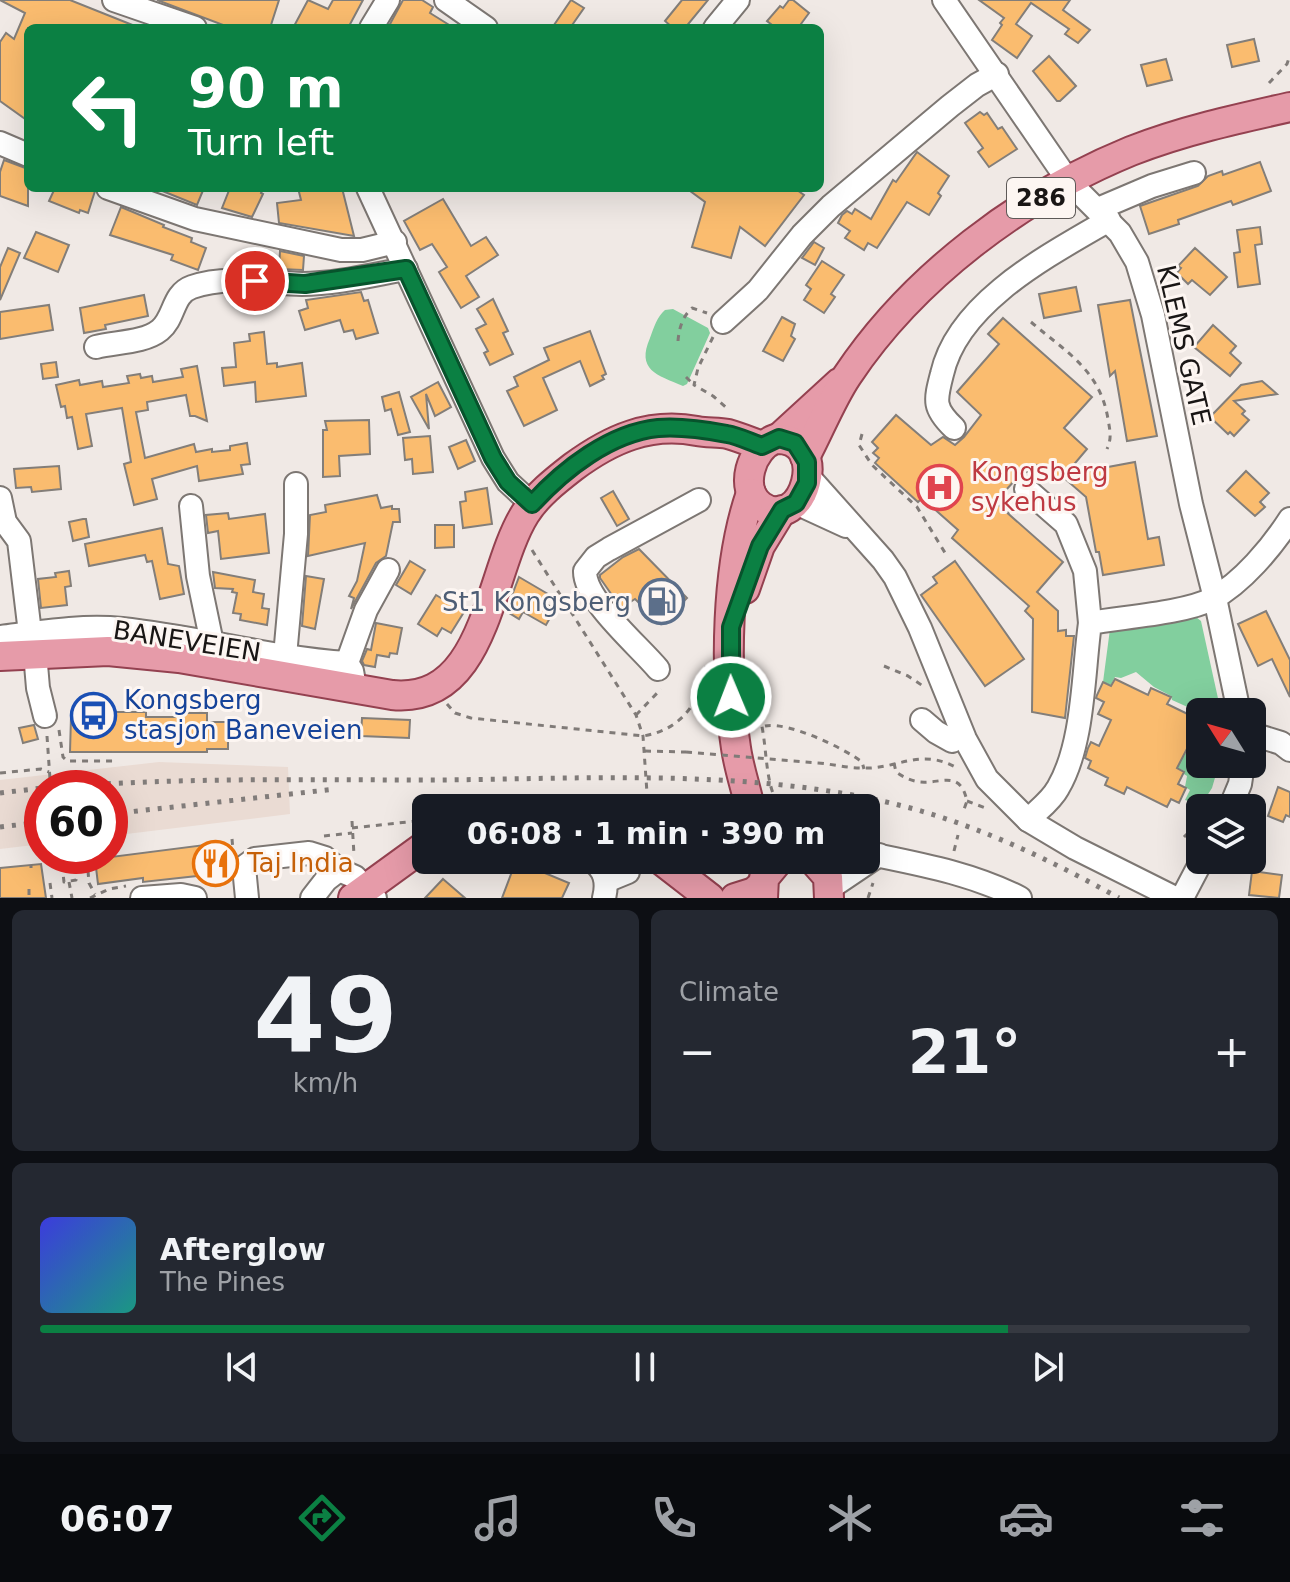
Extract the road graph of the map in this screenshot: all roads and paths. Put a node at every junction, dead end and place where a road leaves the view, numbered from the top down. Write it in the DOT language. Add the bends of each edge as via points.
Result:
graph roads {
  1 [pos="114,0"];
  2 [pos="388,0"];
  3 [pos="446,0"];
  4 [pos="738,0"];
  5 [pos="944,0"];
  6 [pos="150,6"];
  7 [pos="187,24"];
  8 [pos="373,24"];
  9 [pos="480,24"];
  10 [pos="718,24"];
  11 [pos="1290,55"];
  12 [pos="997,74"];
  13 [pos="1269,83"];
  14 [pos="1290,107"];
  15 [pos="0,143"];
  16 [pos="24,153"];
  17 [pos="1194,173"];
  18 [pos="1069,182"];
  19 [pos="119,192"];
  20 [pos="370,192"];
  21 [pos="1109,221"];
  22 [pos="395,242"];
  23 [pos="406,269"];
  24 [pos="723,322"];
  25 [pos="1031,322"];
  26 [pos="678,341"];
  27 [pos="96,347"];
  28 [pos="686,377"];
  29 [pos="845,378"];
  30 [pos="694,385"];
  31 [pos="733,417"];
  32 [pos="954,428"];
  33 [pos="862,434"];
  34 [pos="1107,449"];
  35 [pos="761,462"];
  36 [pos="806,466"];
  37 [pos="296,484"];
  38 [pos="1026,489"];
  39 [pos="0,498"];
  40 [pos="699,500"];
  41 [pos="532,504"];
  42 [pos="191,506"];
  43 [pos="789,506"];
  44 [pos="1290,519"];
  45 [pos="855,531"];
  46 [pos="531,549"];
  47 [pos="947,556"];
  48 [pos="388,570"];
  49 [pos="1215,598"];
  50 [pos="1090,623"];
  51 [pos="731,627"];
  52 [pos="0,637"];
  53 [pos="601,642"];
  54 [pos="32,643"];
  55 [pos="212,643"];
  56 [pos="594,646"];
  57 [pos="0,656"];
  58 [pos="285,656"];
  59 [pos="706,662"];
  60 [pos="884,666"];
  61 [pos="351,675"];
  62 [pos="663,675"];
  63 [pos="945,688"];
  64 [pos="441,694"];
  65 [pos="753,697"];
  66 [pos="1236,698"];
  67 [pos="636,715"];
  68 [pos="922,720"];
  69 [pos="764,726"];
  70 [pos="46,728"];
  71 [pos="643,736"];
  72 [pos="1266,738"];
  73 [pos="952,741"];
  74 [pos="1290,750"];
  75 [pos="645,751"];
  76 [pos="115,761"];
  77 [pos="894,763"];
  78 [pos="864,769"];
  79 [pos="49,770"];
  80 [pos="24,771"];
  81 [pos="0,773"];
  82 [pos="966,773"];
  83 [pos="648,794"];
  84 [pos="749,794"];
  85 [pos="775,794"];
  86 [pos="967,801"];
  87 [pos="989,809"];
  88 [pos="963,812"];
  89 [pos="1028,820"];
  90 [pos="352,821"];
  91 [pos="412,822"];
  92 [pos="352,828"];
  93 [pos="958,835"];
  94 [pos="412,854"];
  95 [pos="880,855"];
  96 [pos="952,859"];
  97 [pos="63,874"];
  98 [pos="75,874"];
  99 [pos="88,874"];
  100 [pos="625,874"];
  101 [pos="679,874"];
  102 [pos="850,874"];
  103 [pos="1195,874"];
  104 [pos="767,875"];
  105 [pos="69,881"];
  106 [pos="50,883"];
  107 [pos="359,888"];
  108 [pos="29,889"];
  109 [pos="605,889"];
  110 [pos="829,893"];
  111 [pos="95,894"];
  112 [pos="29,898"];
  113 [pos="52,898"];
  114 [pos="72,898"];
  115 [pos="142,898"];
  116 [pos="195,898"];
  117 [pos="247,898"];
  118 [pos="312,898"];
  119 [pos="710,898"];
  120 [pos="735,898"];
  121 [pos="1020,898"];
  122 [pos="1175,898"];
  123 [pos="1182,898"];
  1 -- 6 [label="street"];
  2 -- 8 [label="street"];
  3 -- 9 [label="street"];
  4 -- 10 [label="street"];
  5 -- 12 [label="street, KLEMS GATE"];
  6 -- 7 [label="street"];
  11 -- 13 [label="path"];
  12 -- 18 [label="street, KLEMS GATE"];
  12 -- 24 [label="street" via="950,106 831,206"];
  14 -- 18 [label="main road, 286" via="1158,141"];
  15 -- 16 [label="street"];
  17 -- 21 [label="street" via="1152,186"];
  18 -- 21 [label="street, KLEMS GATE"];
  18 -- 29 [label="main road, 286" via="993,230 934,277 888,323"];
  19 -- 22 [label="street" via="195,219 341,250"];
  20 -- 22 [label="street"];
  21 -- 32 [label="street" via="1022,274 963,329 944,364 936,401"];
  21 -- 49 [label="street, KLEMS GATE" via="1137,262 1153,315"];
  22 -- 23 [label="street"];
  23 -- 27 [label="street" via="305,284 230,280 194,286 183,291 158,332"];
  23 -- 41 [label="street" via="493,458 508,482"];
  24 -- 26 [label="path" via="692,308"];
  24 -- 30 [label="path" via="707,347"];
  25 -- 34 [label="path" via="1100,386 1111,438"];
  28 -- 30 [label="path"];
  29 -- 35 [label="main road, 286"];
  29 -- 36 [label="main road, 286"];
  30 -- 31 [label="path"];
  33 -- 47 [label="path" via="859,445 872,465 917,507"];
  35 -- 36 [label="main road" via="795,443"];
  35 -- 41 [label="main road" via="728,434 655,428 615,441 570,470"];
  35 -- 43 [label="main road" via="763,507"];
  35 -- 51 [label="main road, 286" via="741,525"];
  36 -- 43 [label="main road, 286" via="804,491"];
  36 -- 45 [label="street"];
  37 -- 58 [label="street"];
  38 -- 50 [label="street" via="1066,524 1085,571"];
  39 -- 54 [label="street" via="5,522 19,541"];
  40 -- 62 [label="street" via="596,557 585,571 595,596"];
  41 -- 64 [label="main road" via="475,638"];
  42 -- 55 [label="street"];
  43 -- 45 [label="street" via="819,512"];
  43 -- 51 [label="main road, 286" via="760,546"];
  44 -- 49 [label="street" via="1268,552"];
  45 -- 63 [label="street" via="895,577"];
  46 -- 56 [label="path"];
  48 -- 61 [label="street" via="366,610"];
  49 -- 50 [label="street" via="1192,607"];
  49 -- 66 [label="street, KLEMS GATE"];
  50 -- 89 [label="street" via="1071,756 1058,790"];
  51 -- 84 [label="main road, 286" via="732,714"];
  52 -- 54 [label="street, BANEVEIEN"];
  53 -- 56 [label="path"];
  54 -- 55 [label="street, BANEVEIEN" via="120,628"];
  54 -- 57 [label="main road, BANEVEIEN"];
  54 -- 61 [label="main road, BANEVEIEN"];
  54 -- 70 [label="street"];
  55 -- 58 [label="street, BANEVEIEN"];
  56 -- 67 [label="path"];
  58 -- 61 [label="street, BANEVEIEN"];
  59 -- 71 [label="path" via="686,714 665,731"];
  60 -- 63 [label="path" via="934,694"];
  61 -- 64 [label="main road, BANEVEIEN" via="405,696"];
  62 -- 67 [label="path"];
  63 -- 89 [label="street" via="987,779"];
  64 -- 71 [label="path" via="461,716"];
  65 -- 69 [label="path"];
  67 -- 71 [label="path"];
  68 -- 73 [label="street"];
  69 -- 78 [label="path" via="781,725 840,749 862,762"];
  69 -- 85 [label="path"];
  70 -- 76 [label="path" via="59,729 67,761"];
  70 -- 79 [label="path"];
  71 -- 75 [label="path"];
  72 -- 74 [label="street"];
  75 -- 78 [label="path, bridge"];
  75 -- 83 [label="path"];
  77 -- 78 [label="path"];
  77 -- 82 [label="path" via="932,759"];
  77 -- 86 [label="path" via="896,772 917,782 952,780"];
  80 -- 81 [label="path"];
  86 -- 87 [label="path"];
  86 -- 88 [label="path"];
  89 -- 122 [label="street"];
  90 -- 92 [label="path"];
  91 -- 92 [label="path"];
  92 -- 107 [label="path"];
  93 -- 96 [label="path"];
  94 -- 107 [label="main road"];
  95 -- 121 [label="street" via="980,880"];
  97 -- 105 [label="path" via="64,882"];
  98 -- 105 [label="path" via="76,880"];
  99 -- 111 [label="path"];
  100 -- 109 [label="street"];
  101 -- 119 [label="main road"];
  102 -- 110 [label="street"];
  103 -- 123 [label="street"];
  104 -- 120 [label="main road" via="754,892"];
  105 -- 114 [label="path"];
  106 -- 113 [label="path"];
  107 -- 117 [label="street" via="325,858 309,853 255,859 244,867"];
  107 -- 118 [label="street" via="326,880"];
  108 -- 112 [label="path"];
  115 -- 116 [label="street"];
}
